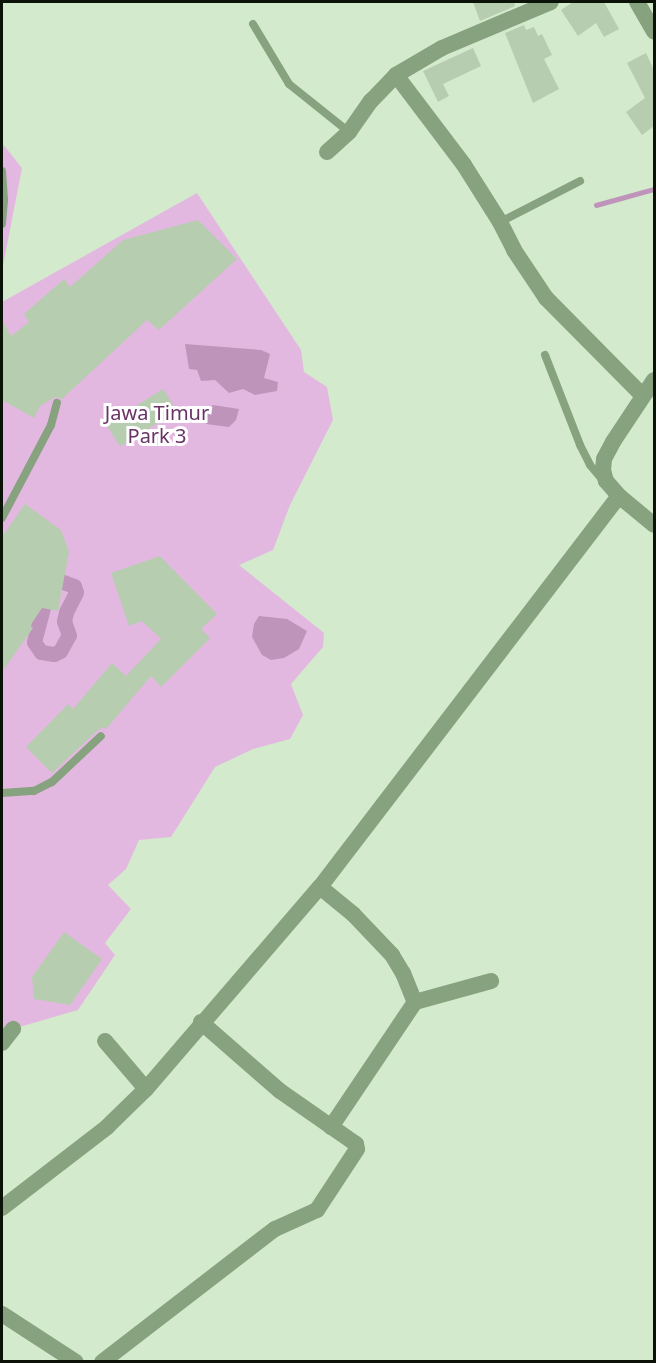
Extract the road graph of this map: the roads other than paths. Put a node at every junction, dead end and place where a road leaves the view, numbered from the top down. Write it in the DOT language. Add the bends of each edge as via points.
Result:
graph roads {
  1 [pos="551,2"];
  2 [pos="637,2"];
  3 [pos="253,24"];
  4 [pos="654,31"];
  5 [pos="396,75"];
  6 [pos="349,132"];
  7 [pos="327,152"];
  8 [pos="2,171"];
  9 [pos="580,181"];
  10 [pos="500,222"];
  11 [pos="2,224"];
  12 [pos="545,355"];
  13 [pos="654,380"];
  14 [pos="642,395"];
  15 [pos="57,403"];
  16 [pos="606,481"];
  17 [pos="619,496"];
  18 [pos="2,518"];
  19 [pos="654,525"];
  20 [pos="101,736"];
  21 [pos="2,793"];
  22 [pos="320,887"];
  23 [pos="491,981"];
  24 [pos="415,1002"];
  25 [pos="201,1022"];
  26 [pos="13,1029"];
  27 [pos="105,1041"];
  28 [pos="2,1043"];
  29 [pos="146,1089"];
  30 [pos="331,1127"];
  31 [pos="2,1208"];
  32 [pos="2,1314"];
  33 [pos="76,1362"];
  34 [pos="102,1362"];
  1 -- 5 [label="street" via="442,48"];
  2 -- 4 [label="street"];
  3 -- 6 [label="lane" via="289,84"];
  5 -- 6 [label="street"];
  5 -- 10 [label="street" via="459,158"];
  6 -- 7 [label="street"];
  8 -- 11 [label="lane"];
  9 -- 10 [label="lane"];
  10 -- 14 [label="street" via="546,298"];
  12 -- 16 [label="lane" via="590,465"];
  13 -- 14 [label="street"];
  14 -- 16 [label="street" via="604,459"];
  15 -- 18 [label="lane" via="51,425"];
  16 -- 17 [label="street"];
  17 -- 19 [label="street"];
  17 -- 22 [label="street"];
  20 -- 21 [label="lane" via="52,782 34,791"];
  22 -- 24 [label="street" via="353,914 392,956"];
  22 -- 25 [label="street"];
  23 -- 24 [label="street"];
  24 -- 30 [label="street"];
  25 -- 29 [label="street"];
  25 -- 30 [label="street" via="280,1091"];
  26 -- 28 [label="street"];
  27 -- 29 [label="street"];
  29 -- 31 [label="street" via="107,1126"];
  30 -- 34 [label="street" via="356,1144 357,1149 317,1210 275,1228"];
  32 -- 33 [label="street"];
}
